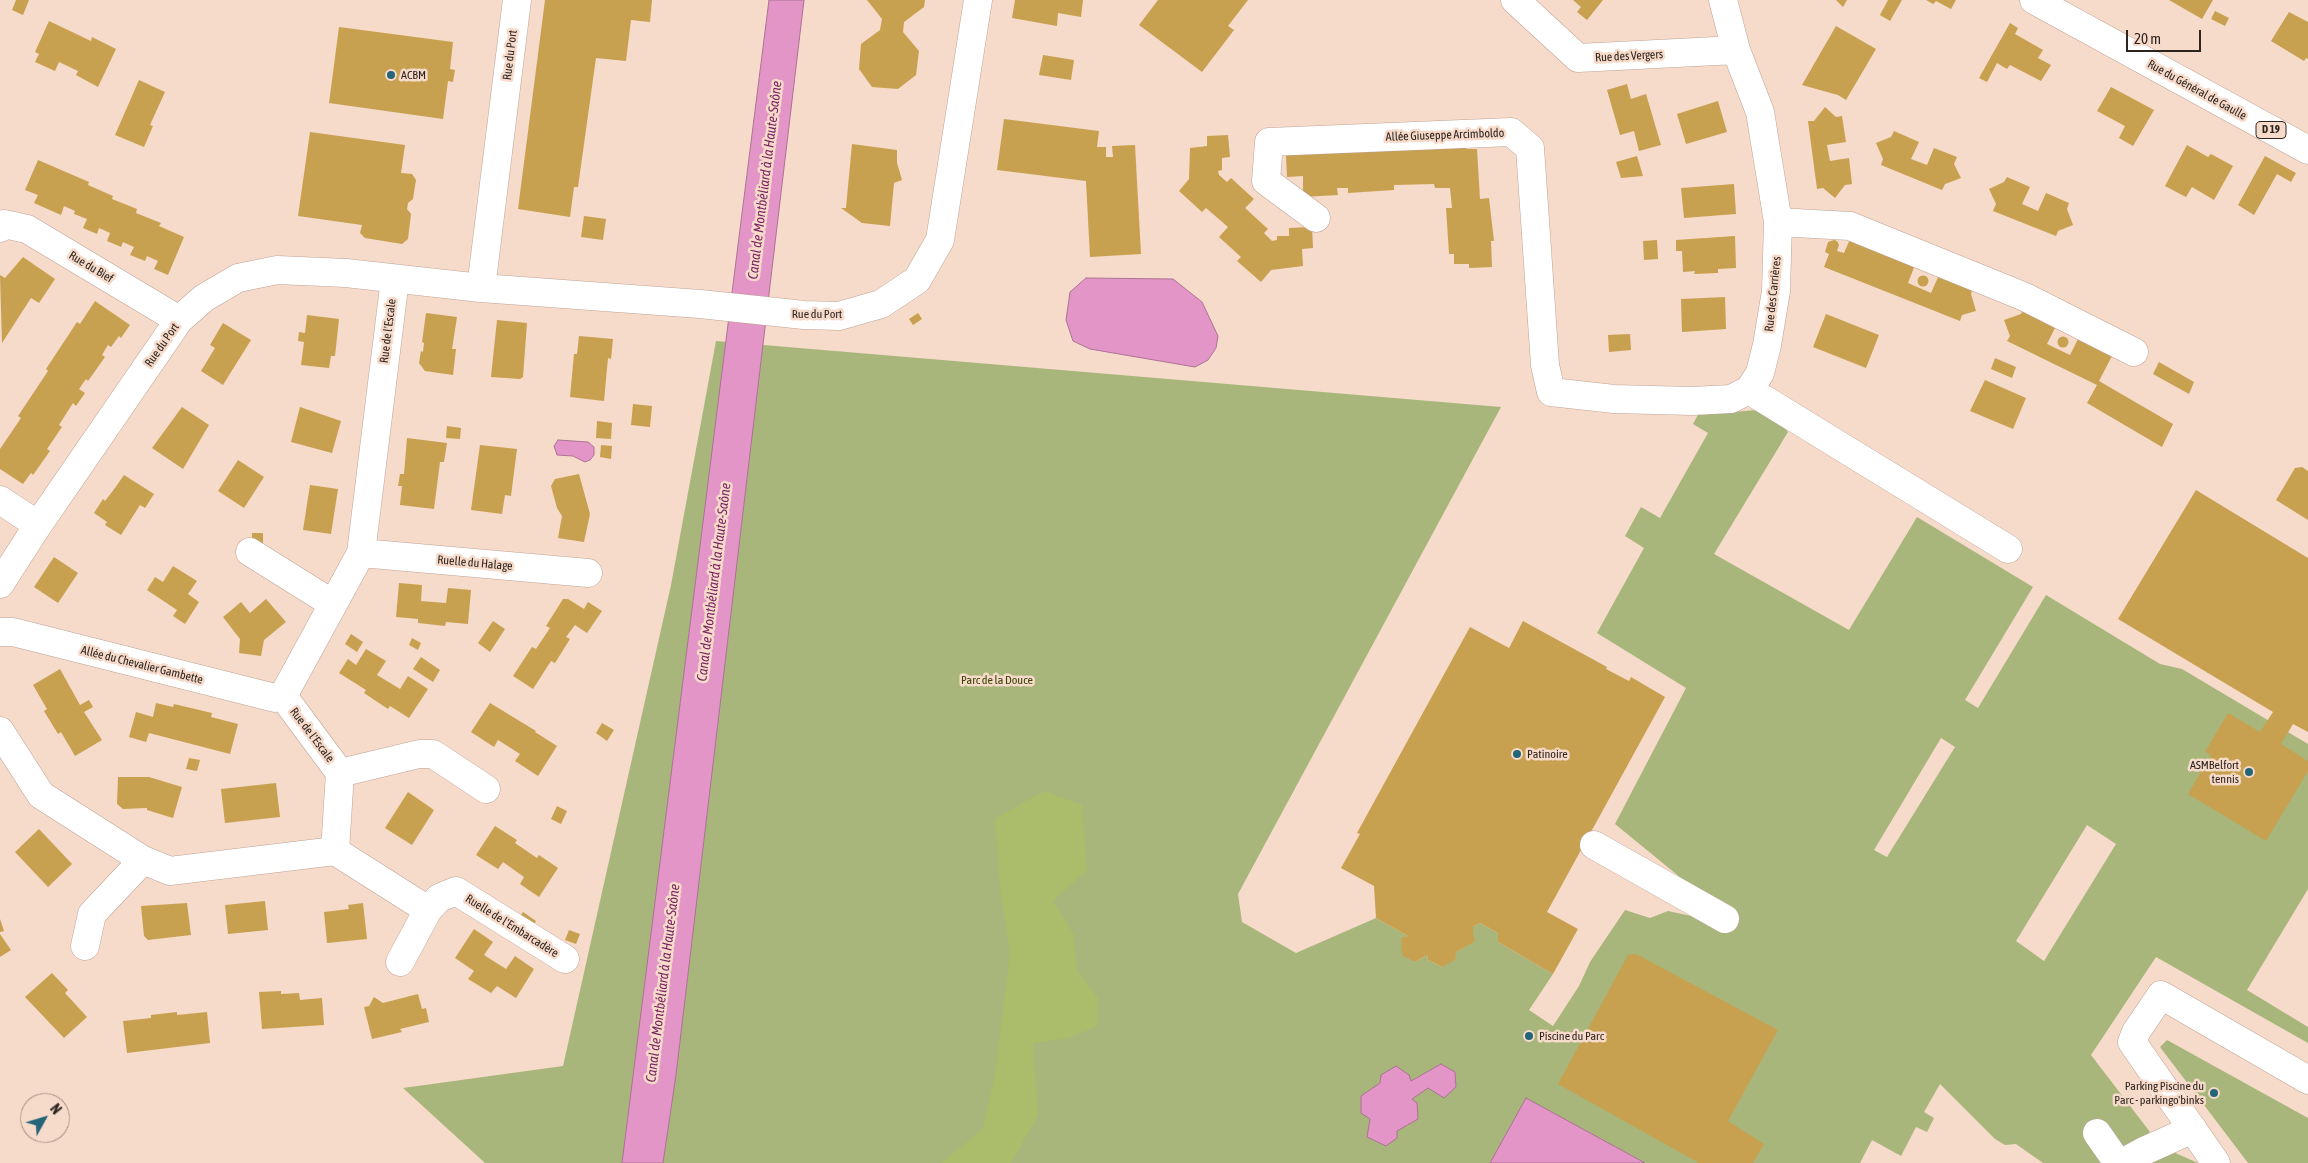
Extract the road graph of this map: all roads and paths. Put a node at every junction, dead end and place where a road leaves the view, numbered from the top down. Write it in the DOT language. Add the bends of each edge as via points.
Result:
graph roads {
  1 [pos="517,0"];
  2 [pos="978,0"];
  3 [pos="1515,0"];
  4 [pos="1723,0"];
  5 [pos="2034,0"];
  6 [pos="1736,50"];
  7 [pos="2308,150"];
  8 [pos="1316,218"];
  9 [pos="1778,222"];
  10 [pos="0,228"];
  11 [pos="395,279"];
  12 [pos="481,288"];
  13 [pos="179,320"];
  14 [pos="2134,352"];
  15 [pos="1748,390"];
  16 [pos="0,500"];
  17 [pos="38,525"];
  18 [pos="2008,549"];
  19 [pos="250,552"];
  20 [pos="361,553"];
  21 [pos="588,573"];
  22 [pos="0,584"];
  23 [pos="334,604"];
  24 [pos="0,632"];
  25 [pos="283,696"];
  26 [pos="0,731"];
  27 [pos="340,773"];
  28 [pos="486,789"];
  29 [pos="1594,845"];
  30 [pos="335,850"];
  31 [pos="142,860"];
  32 [pos="428,910"];
  33 [pos="1725,919"];
  34 [pos="85,946"];
  35 [pos="565,959"];
  36 [pos="400,962"];
  37 [pos="2308,1080"];
  38 [pos="2193,1130"];
  39 [pos="2096,1133"];
  40 [pos="2118,1163"];
  41 [pos="2122,1163"];
  42 [pos="2216,1163"];
  1 -- 12 [label="street, Rue du Port"];
  2 -- 12 [label="street, Rue du Port" via="940,240 917,280 881,304 839,316"];
  3 -- 6 [label="street, Rue des Vergers" via="1578,58"];
  4 -- 6 [label="street, Rue des Carrières"];
  5 -- 7 [label="street, Rue du Général de Gaulle / D 19"];
  6 -- 9 [label="street, Rue des Carrières" via="1760,112"];
  8 -- 15 [label="street, Allée Giuseppe Arcimboldo" via="1266,180 1269,142 1511,132 1530,148 1545,365 1551,392 1692,401 1731,400"];
  9 -- 14 [label="street" via="1850,226 2025,297"];
  9 -- 15 [label="street, Rue des Carrières" via="1776,291 1768,345 1760,373"];
  10 -- 13 [label="street, Rue du Bief" via="4,224 27,229"];
  11 -- 12 [label="street, Rue du Port"];
  11 -- 13 [label="street, Rue du Port" via="277,270 238,278 204,298"];
  11 -- 20 [label="street, Rue de l'Escale"];
  13 -- 17 [label="street, Rue du Port"];
  15 -- 18 [label="street"];
  16 -- 17 [label="street"];
  17 -- 22 [label="street, Rue du Port"];
  19 -- 23 [label="street"];
  20 -- 21 [label="street, Ruelle du Halage"];
  20 -- 23 [label="street, Rue de l'Escale"];
  23 -- 25 [label="street, Rue de l'Escale"];
  24 -- 25 [label="street, Allée du Chevalier Gambette" via="13,632 275,698"];
  25 -- 27 [label="street, Rue de l'Escale"];
  26 -- 31 [label="street" via="41,795"];
  27 -- 28 [label="street" via="419,754 433,754"];
  27 -- 30 [label="street, Rue de l'Escale"];
  29 -- 33 [label="street"];
  30 -- 31 [label="street" via="170,871"];
  30 -- 32 [label="street"];
  31 -- 34 [label="street" via="92,914"];
  32 -- 35 [label="street, Ruelle de l'Embarcadère" via="439,898 456,891"];
  32 -- 36 [label="street"];
  37 -- 38 [label="street" via="2161,995 2132,1042"];
  38 -- 41 [label="street" via="2144,1150"];
  38 -- 42 [label="street"];
  39 -- 40 [label="street"];
}
